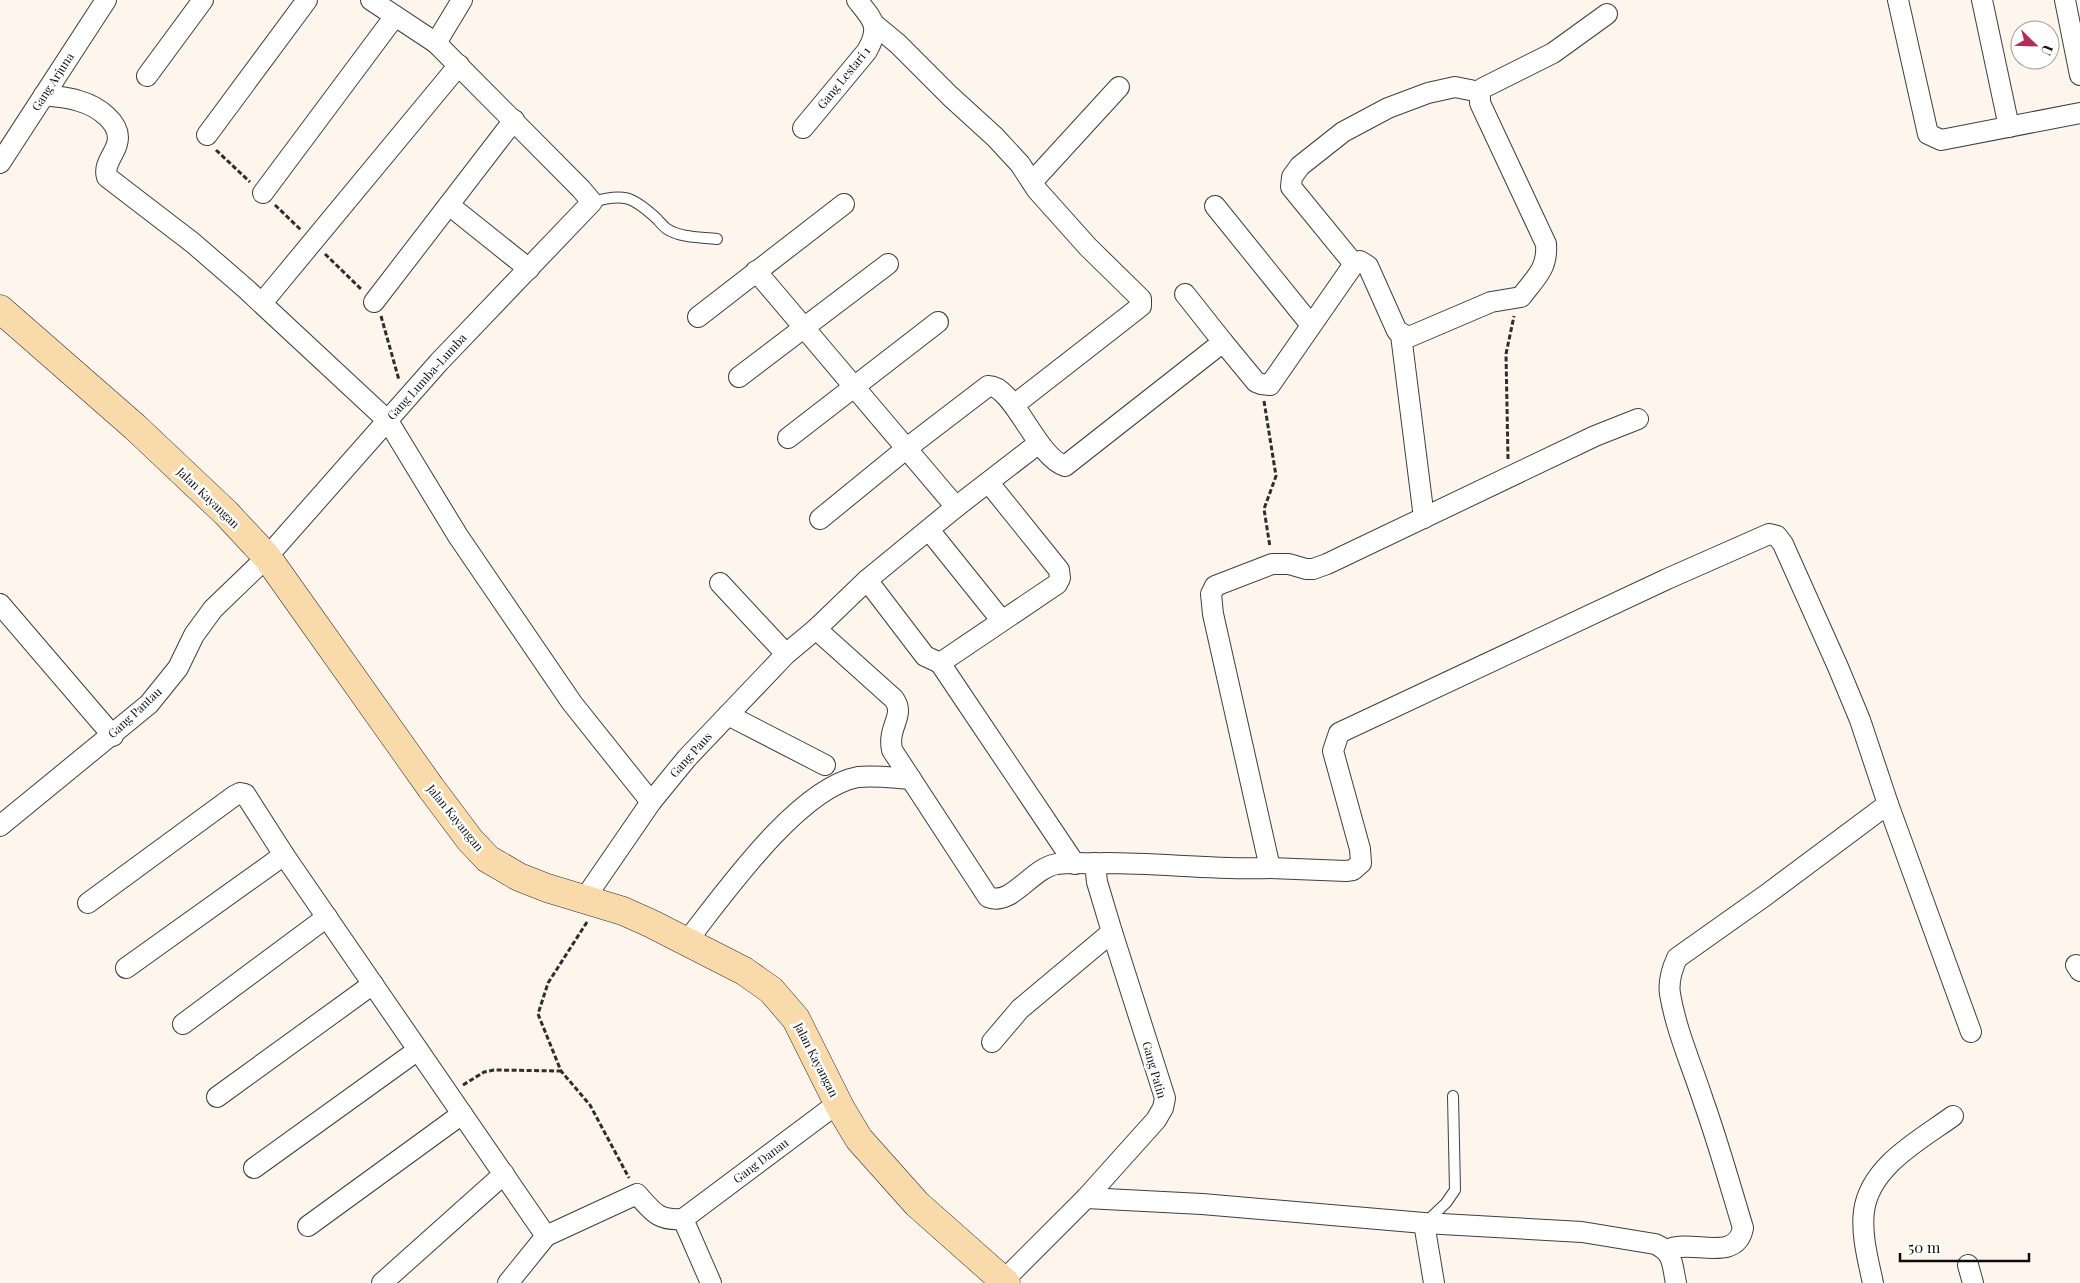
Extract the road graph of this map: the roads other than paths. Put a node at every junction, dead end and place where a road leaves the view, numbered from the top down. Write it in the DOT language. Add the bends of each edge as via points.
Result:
graph roads {
  1 [pos="106,0"];
  2 [pos="203,0"];
  3 [pos="307,0"];
  4 [pos="371,0"];
  5 [pos="462,0"];
  6 [pos="857,0"];
  7 [pos="1898,0"];
  8 [pos="1982,0"];
  9 [pos="2065,0"];
  10 [pos="1607,14"];
  11 [pos="394,16"];
  12 [pos="874,25"];
  13 [pos="436,43"];
  14 [pos="459,65"];
  15 [pos="2080,75"];
  16 [pos="147,76"];
  17 [pos="1119,87"];
  18 [pos="1480,92"];
  19 [pos="44,95"];
  20 [pos="2080,113"];
  21 [pos="514,120"];
  22 [pos="2009,127"];
  23 [pos="803,128"];
  24 [pos="207,135"];
  25 [pos="0,163"];
  26 [pos="1032,182"];
  27 [pos="262,193"];
  28 [pos="592,202"];
  29 [pos="844,204"];
  30 [pos="449,205"];
  31 [pos="1215,206"];
  32 [pos="717,238"];
  33 [pos="888,264"];
  34 [pos="1354,264"];
  35 [pos="529,270"];
  36 [pos="756,271"];
  37 [pos="1185,294"];
  38 [pos="374,302"];
  39 [pos="262,303"];
  40 [pos="0,309"];
  41 [pos="698,318"];
  42 [pos="938,322"];
  43 [pos="1311,325"];
  44 [pos="804,328"];
  45 [pos="1401,335"];
  46 [pos="1223,342"];
  47 [pos="739,376"];
  48 [pos="855,388"];
  49 [pos="1014,405"];
  50 [pos="1638,419"];
  51 [pos="388,420"];
  52 [pos="788,438"];
  53 [pos="1039,443"];
  54 [pos="907,448"];
  55 [pos="989,482"];
  56 [pos="956,506"];
  57 [pos="1424,518"];
  58 [pos="820,519"];
  59 [pos="929,530"];
  60 [pos="268,557"];
  61 [pos="867,580"];
  62 [pos="720,584"];
  63 [pos="0,604"];
  64 [pos="1002,621"];
  65 [pos="816,629"];
  66 [pos="786,654"];
  67 [pos="940,663"];
  68 [pos="728,715"];
  69 [pos="113,736"];
  70 [pos="825,765"];
  71 [pos="911,779"];
  72 [pos="651,802"];
  73 [pos="1888,804"];
  74 [pos="0,826"];
  75 [pos="284,855"];
  76 [pos="1075,864"];
  77 [pos="1095,864"];
  78 [pos="1270,868"];
  79 [pos="593,901"];
  80 [pos="88,903"];
  81 [pos="327,917"];
  82 [pos="1112,932"];
  83 [pos="687,941"];
  84 [pos="126,968"];
  85 [pos="373,984"];
  86 [pos="182,1024"];
  87 [pos="1971,1032"];
  88 [pos="992,1042"];
  89 [pos="418,1050"];
  90 [pos="1453,1096"];
  91 [pos="218,1097"];
  92 [pos="838,1103"];
  93 [pos="462,1114"];
  94 [pos="1953,1116"];
  95 [pos="254,1168"];
  96 [pos="504,1174"];
  97 [pos="1086,1198"];
  98 [pos="683,1219"];
  99 [pos="1424,1224"];
  100 [pos="308,1226"];
  101 [pos="546,1236"];
  102 [pos="1667,1250"];
  103 [pos="1005,1282"];
  104 [pos="382,1283"];
  105 [pos="508,1283"];
  106 [pos="711,1283"];
  107 [pos="1434,1283"];
  108 [pos="1676,1283"];
  109 [pos="1872,1283"];
  1 -- 19 [label="street, Gang Arjuna"];
  2 -- 16 [label="street"];
  3 -- 24 [label="street"];
  4 -- 11 [label="street"];
  5 -- 13 [label="street"];
  6 -- 12 [label="street"];
  7 -- 22 [label="street" via="1928,134 1941,140"];
  8 -- 22 [label="street"];
  9 -- 15 [label="street"];
  10 -- 18 [label="street" via="1553,53"];
  11 -- 13 [label="street"];
  11 -- 27 [label="street"];
  12 -- 23 [label="street, Gang Lestari 1" via="875,34 867,51"];
  12 -- 26 [label="street" via="995,137"];
  13 -- 14 [label="street"];
  14 -- 21 [label="street"];
  14 -- 39 [label="street"];
  17 -- 26 [label="street"];
  18 -- 34 [label="street" via="1455,87 1388,108 1343,132 1300,166 1292,177 1291,187"];
  18 -- 45 [label="street" via="1480,104 1546,244 1545,266 1521,297 1491,302 1409,337"];
  19 -- 25 [label="street, Gang Arjuna"];
  19 -- 39 [label="street" via="79,101 109,118 116,127 118,143 105,170 107,177 193,243"];
  20 -- 22 [label="street"];
  21 -- 28 [label="street"];
  21 -- 30 [label="street"];
  26 -- 49 [label="street" via="1142,303"];
  28 -- 32 [label="lane" via="624,197 642,205 674,232"];
  28 -- 35 [label="street, Gang Lumba-Lumba"];
  29 -- 36 [label="street"];
  30 -- 35 [label="street"];
  30 -- 38 [label="street"];
  31 -- 43 [label="street"];
  33 -- 44 [label="street"];
  34 -- 43 [label="street"];
  34 -- 45 [label="street" via="1360,261 1368,266"];
  35 -- 51 [label="street, Gang Lumba-Lumba" via="439,362"];
  36 -- 41 [label="street"];
  36 -- 44 [label="street"];
  37 -- 46 [label="street"];
  39 -- 51 [label="street"];
  40 -- 60 [label="street, Jalan Kayangan" via="135,427"];
  42 -- 48 [label="street"];
  43 -- 46 [label="street" via="1270,385 1256,382"];
  44 -- 47 [label="street"];
  44 -- 48 [label="street"];
  45 -- 57 [label="street"];
  46 -- 53 [label="street" via="1068,465 1058,463"];
  48 -- 52 [label="street"];
  48 -- 54 [label="street"];
  49 -- 53 [label="street"];
  49 -- 54 [label="street" via="996,388 988,386"];
  50 -- 57 [label="street" via="1619,425"];
  51 -- 60 [label="street, Gang Lumba-Lumba"];
  51 -- 72 [label="street" via="458,536 572,703"];
  53 -- 55 [label="street, Gang Paus"];
  54 -- 56 [label="street"];
  54 -- 58 [label="street"];
  55 -- 56 [label="street, Gang Paus"];
  55 -- 64 [label="street" via="1060,574 1057,584"];
  56 -- 59 [label="street, Gang Paus"];
  57 -- 78 [label="street" via="1327,564 1306,569 1272,564 1215,586 1210,594"];
  59 -- 61 [label="street, Gang Paus"];
  59 -- 64 [label="street"];
  60 -- 69 [label="street, Gang Pantau" via="213,609 164,687"];
  60 -- 79 [label="street, Jalan Kayangan" via="470,840 488,858 512,874"];
  61 -- 65 [label="street, Gang Paus"];
  61 -- 67 [label="street" via="925,656"];
  62 -- 66 [label="street"];
  63 -- 69 [label="street"];
  64 -- 67 [label="street"];
  65 -- 66 [label="street, Gang Paus"];
  65 -- 71 [label="street" via="898,705 899,715 890,740 892,750"];
  66 -- 68 [label="street, Gang Paus"];
  67 -- 76 [label="street"];
  68 -- 70 [label="street"];
  68 -- 72 [label="street, Gang Paus"];
  69 -- 74 [label="street, Gang Pantau"];
  71 -- 76 [label="street" via="988,897 1009,896 1042,869 1056,864"];
  71 -- 83 [label="street" via="858,777 827,790 783,825"];
  72 -- 79 [label="street, Gang Paus"];
  73 -- 78 [label="street" via="1838,667 1780,539 1769,534 1339,733 1333,751 1360,849 1360,863 1353,870 1346,871"];
  73 -- 87 [label="street"];
  73 -- 102 [label="street" via="1677,958 1670,980 1670,994 1743,1228 1738,1241 1732,1246 1678,1246"];
  75 -- 80 [label="street" via="247,795 240,792"];
  75 -- 81 [label="street"];
  75 -- 84 [label="street"];
  76 -- 77 [label="street"];
  77 -- 78 [label="street"];
  77 -- 82 [label="street, Gang Patin"];
  79 -- 83 [label="street, Jalan Kayangan"];
  81 -- 85 [label="street"];
  81 -- 86 [label="street"];
  82 -- 88 [label="street" via="1020,1009"];
  82 -- 97 [label="street, Gang Patin" via="1165,1098 1156,1120"];
  83 -- 92 [label="street, Jalan Kayangan" via="744,971 780,999 808,1040"];
  85 -- 89 [label="street"];
  85 -- 91 [label="street"];
  89 -- 93 [label="street"];
  89 -- 95 [label="street"];
  90 -- 99 [label="lane" via="1455,1190"];
  92 -- 98 [label="street, Gang Danau"];
  92 -- 103 [label="street, Jalan Kayangan" via="859,1139 917,1204"];
  93 -- 96 [label="street"];
  93 -- 100 [label="street"];
  94 -- 109 [label="street" via="1895,1158 1867,1197 1863,1226"];
  96 -- 101 [label="street"];
  96 -- 104 [label="street"];
  97 -- 99 [label="street" via="1202,1204"];
  97 -- 103 [label="street, Gang Patin"];
  98 -- 101 [label="street" via="664,1219 637,1194"];
  98 -- 106 [label="street"];
  99 -- 102 [label="street" via="1582,1232 1655,1244"];
  99 -- 107 [label="street"];
  101 -- 105 [label="street"];
  102 -- 108 [label="street"];
}
